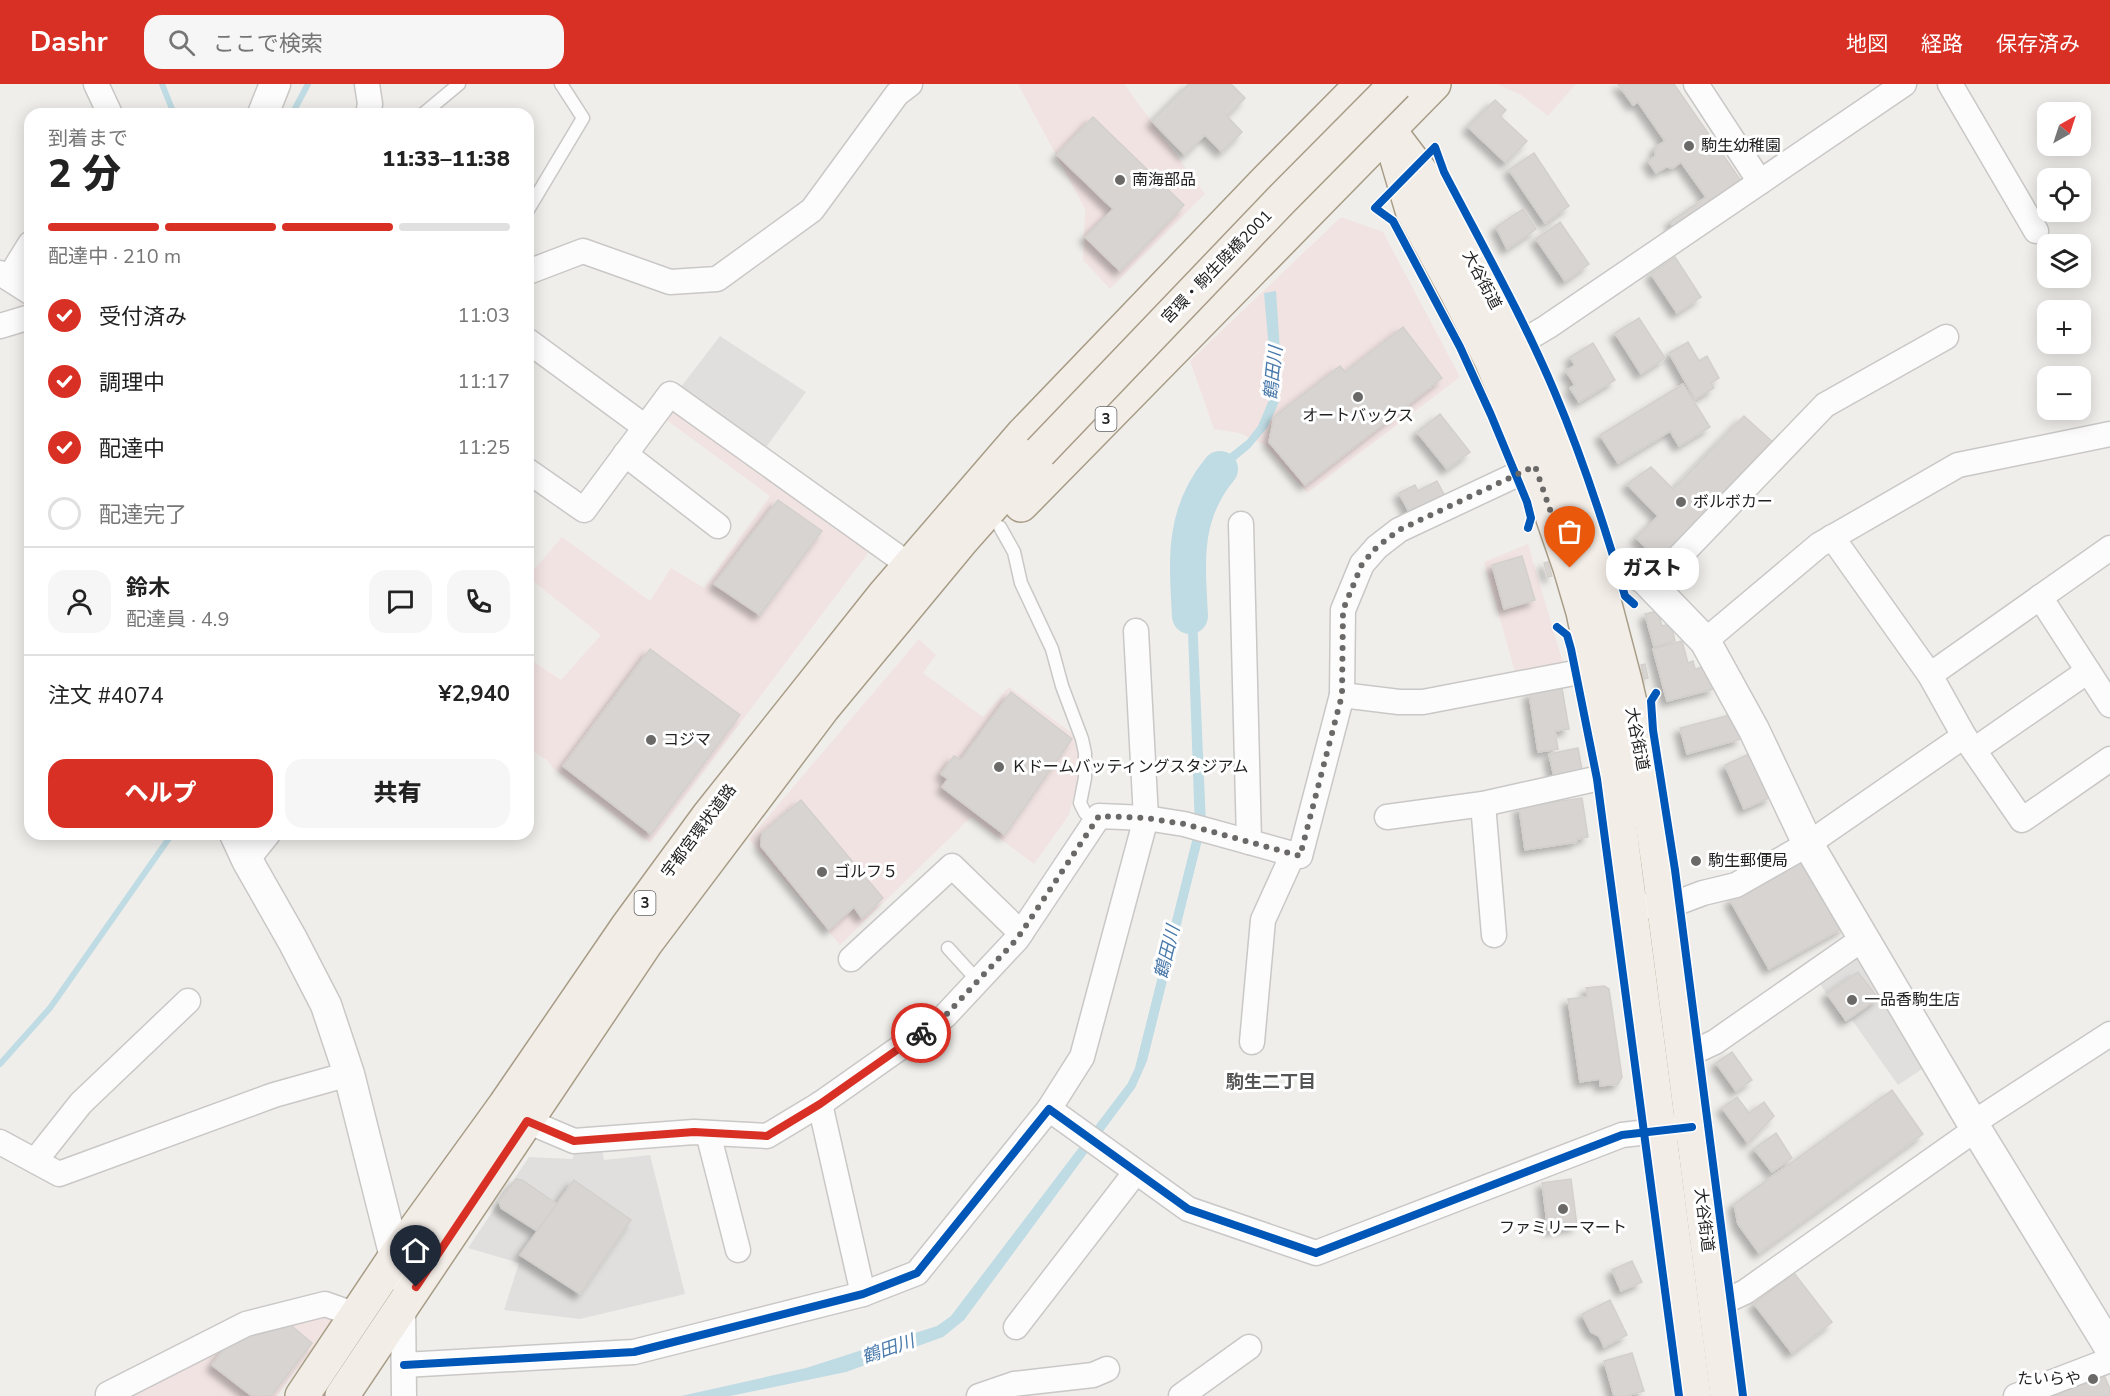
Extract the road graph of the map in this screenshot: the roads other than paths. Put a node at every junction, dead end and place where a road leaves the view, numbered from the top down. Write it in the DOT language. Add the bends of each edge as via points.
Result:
graph roads {
  1 [pos="96,84"];
  2 [pos="276,84"];
  3 [pos="367,84"];
  4 [pos="459,84"];
  5 [pos="561,84"];
  6 [pos="1332,84"];
  7 [pos="1363,84"];
  8 [pos="1396,84"];
  9 [pos="1434,84"];
  10 [pos="1696,84"];
  11 [pos="1904,84"];
  12 [pos="1950,84"];
  13 [pos="897,87"];
  14 [pos="107,108"];
  15 [pos="266,108"];
  16 [pos="369,108"];
  17 [pos="430,108"];
  18 [pos="1389,130"];
  19 [pos="1760,182"];
  20 [pos="534,200"];
  21 [pos="2036,231"];
  22 [pos="24,251"];
  23 [pos="534,270"];
  24 [pos="4,275"];
  25 [pos="24,288"];
  26 [pos="24,319"];
  27 [pos="0,326"];
  28 [pos="1946,337"];
  29 [pos="534,345"];
  30 [pos="1503,353"];
  31 [pos="645,427"];
  32 [pos="2110,434"];
  33 [pos="1031,443"];
  34 [pos="625,454"];
  35 [pos="1535,466"];
  36 [pos="534,475"];
  37 [pos="1241,524"];
  38 [pos="718,526"];
  39 [pos="1000,527"];
  40 [pos="1832,537"];
  41 [pos="2110,548"];
  42 [pos="895,555"];
  43 [pos="1597,574"];
  44 [pos="1652,585"];
  45 [pos="2040,597"];
  46 [pos="1136,631"];
  47 [pos="1705,641"];
  48 [pos="1595,669"];
  49 [pos="2088,671"];
  50 [pos="1930,675"];
  51 [pos="1342,695"];
  52 [pos="814,701"];
  53 [pos="2110,705"];
  54 [pos="1969,743"];
  55 [pos="2110,759"];
  56 [pos="1613,775"];
  57 [pos="1483,804"];
  58 [pos="1387,817"];
  59 [pos="1146,818"];
  60 [pos="1095,821"];
  61 [pos="256,840"];
  62 [pos="1249,842"];
  63 [pos="1808,844"];
  64 [pos="241,847"];
  65 [pos="1293,854"];
  66 [pos="1663,904"];
  67 [pos="1631,908"];
  68 [pos="1021,933"];
  69 [pos="1494,935"];
  70 [pos="1864,938"];
  71 [pos="948,948"];
  72 [pos="851,959"];
  73 [pos="978,981"];
  74 [pos="188,1001"];
  75 [pos="2110,1034"];
  76 [pos="1252,1042"];
  77 [pos="1682,1052"];
  78 [pos="349,1074"];
  79 [pos="820,1104"];
  80 [pos="1049,1109"];
  81 [pos="527,1121"];
  82 [pos="1975,1126"];
  83 [pos="1692,1127"];
  84 [pos="1660,1131"];
  85 [pos="708,1133"];
  86 [pos="0,1142"];
  87 [pos="35,1161"];
  88 [pos="1135,1173"];
  89 [pos="738,1250"];
  90 [pos="395,1257"];
  91 [pos="863,1294"];
  92 [pos="1714,1301"];
  93 [pos="403,1306"];
  94 [pos="356,1315"];
  95 [pos="1016,1327"];
  96 [pos="1249,1347"];
  97 [pos="2110,1348"];
  98 [pos="2110,1360"];
  99 [pos="404,1365"];
  100 [pos="1107,1369"];
  101 [pos="108,1394"];
  102 [pos="302,1396"];
  103 [pos="342,1396"];
  104 [pos="404,1396"];
  105 [pos="979,1396"];
  106 [pos="1181,1396"];
  107 [pos="1694,1396"];
  108 [pos="1727,1396"];
  109 [pos="2016,1396"];
  1 -- 14 [label="street"];
  2 -- 15 [label="street"];
  3 -- 16 [label="street"];
  4 -- 17 [label="lane"];
  5 -- 20 [label="lane" via="583,118"];
  6 -- 42 [label="main road, 3" via="947,490"];
  7 -- 18 [label="main road, 大谷街道"];
  7 -- 33 [label="main road, 宮環・駒生陸橋2001 / 3" via="1266,181"];
  8 -- 33 [label="main road, 宮環・駒生陸橋2001 / 3, bridge"];
  9 -- 18 [label="main road, 3"];
  10 -- 19 [label="street"];
  11 -- 19 [label="street"];
  12 -- 21 [label="street"];
  13 -- 23 [label="street" via="812,210 717,279 670,282 583,251"];
  18 -- 30 [label="main road, 大谷街道" via="1412,210 1456,291"];
  18 -- 39 [label="main road, 3"];
  19 -- 30 [label="street"];
  22 -- 24 [label="street"];
  24 -- 25 [label="street"];
  26 -- 27 [label="street"];
  28 -- 44 [label="street" via="1825,405"];
  29 -- 31 [label="street"];
  30 -- 35 [label="main road, 大谷街道"];
  30 -- 43 [label="main road, 大谷街道" via="1547,419"];
  31 -- 34 [label="street"];
  31 -- 42 [label="street" via="670,394"];
  32 -- 40 [label="street" via="1958,465"];
  33 -- 52 [label="main road, 宇都宮環状道路 / 3" via="963,539"];
  34 -- 36 [label="street" via="584,510"];
  34 -- 38 [label="street"];
  35 -- 48 [label="main road, 大谷街道" via="1570,568"];
  35 -- 51 [label="street" via="1399,530 1362,564 1343,610"];
  37 -- 62 [label="street"];
  39 -- 52 [label="main road, 3" via="890,652"];
  39 -- 60 [label="lane" via="1014,552 1021,583 1052,649 1082,739 1085,778 1080,803"];
  40 -- 47 [label="street"];
  40 -- 50 [label="street"];
  41 -- 45 [label="street"];
  42 -- 52 [label="main road, 3" via="850,612"];
  43 -- 44 [label="street" via="1629,569"];
  43 -- 66 [label="main road, 大谷街道" via="1641,754"];
  44 -- 47 [label="street"];
  45 -- 49 [label="street"];
  45 -- 50 [label="street"];
  46 -- 59 [label="street"];
  47 -- 63 [label="street" via="1754,730"];
  48 -- 51 [label="street" via="1423,702"];
  48 -- 56 [label="main road, 大谷街道"];
  49 -- 53 [label="street"];
  49 -- 54 [label="street"];
  50 -- 54 [label="street"];
  51 -- 65 [label="street" via="1300,856"];
  52 -- 81 [label="main road, 宇都宮環状道路 / 3"];
  52 -- 90 [label="main road, 宇都宮環状道路 / 3" via="710,815"];
  54 -- 55 [label="street" via="2022,820"];
  54 -- 63 [label="street"];
  56 -- 57 [label="street"];
  56 -- 67 [label="main road, 大谷街道"];
  57 -- 58 [label="street"];
  57 -- 69 [label="street"];
  59 -- 60 [label="street" via="1099,816"];
  59 -- 62 [label="street"];
  59 -- 80 [label="street" via="1082,1057"];
  60 -- 68 [label="street"];
  61 -- 64 [label="street"];
  62 -- 65 [label="street"];
  63 -- 66 [label="street" via="1736,885"];
  63 -- 70 [label="street"];
  64 -- 78 [label="street" via="326,1005"];
  65 -- 76 [label="street" via="1263,920"];
  66 -- 67 [label="street"];
  66 -- 77 [label="main road, 大谷街道"];
  67 -- 84 [label="main road, 大谷街道"];
  68 -- 72 [label="street" via="952,866"];
  68 -- 73 [label="street"];
  70 -- 77 [label="street" via="1715,1042"];
  70 -- 82 [label="street"];
  71 -- 73 [label="lane"];
  73 -- 79 [label="street" via="945,1016"];
  74 -- 87 [label="street" via="81,1103"];
  75 -- 82 [label="street"];
  77 -- 83 [label="main road, 大谷街道"];
  78 -- 87 [label="street" via="274,1095 59,1174"];
  78 -- 90 [label="street"];
  79 -- 85 [label="street" via="767,1136"];
  79 -- 91 [label="street"];
  80 -- 88 [label="street"];
  80 -- 91 [label="street" via="918,1273"];
  81 -- 85 [label="street" via="574,1141"];
  81 -- 93 [label="main road, 宇都宮環状道路 / 3"];
  82 -- 92 [label="street" via="1745,1293"];
  82 -- 97 [label="street"];
  83 -- 84 [label="street"];
  83 -- 92 [label="main road, 大谷街道"];
  84 -- 88 [label="street" via="1622,1135 1316,1253 1188,1209"];
  84 -- 107 [label="main road, 大谷街道"];
  85 -- 89 [label="street"];
  86 -- 87 [label="street"];
  88 -- 95 [label="street"];
  90 -- 93 [label="street"];
  90 -- 94 [label="main road, 宇都宮環状道路 / 3"];
  91 -- 99 [label="street" via="634,1352"];
  92 -- 108 [label="main road, 大谷街道"];
  93 -- 99 [label="street"];
  93 -- 103 [label="main road, 宇都宮環状道路 / 3"];
  94 -- 101 [label="street" via="325,1304 246,1324"];
  94 -- 102 [label="main road, 宇都宮環状道路 / 3"];
  96 -- 106 [label="street"];
  98 -- 109 [label="street"];
  99 -- 104 [label="street"];
  100 -- 105 [label="street" via="1093,1376 1014,1384"];
}
